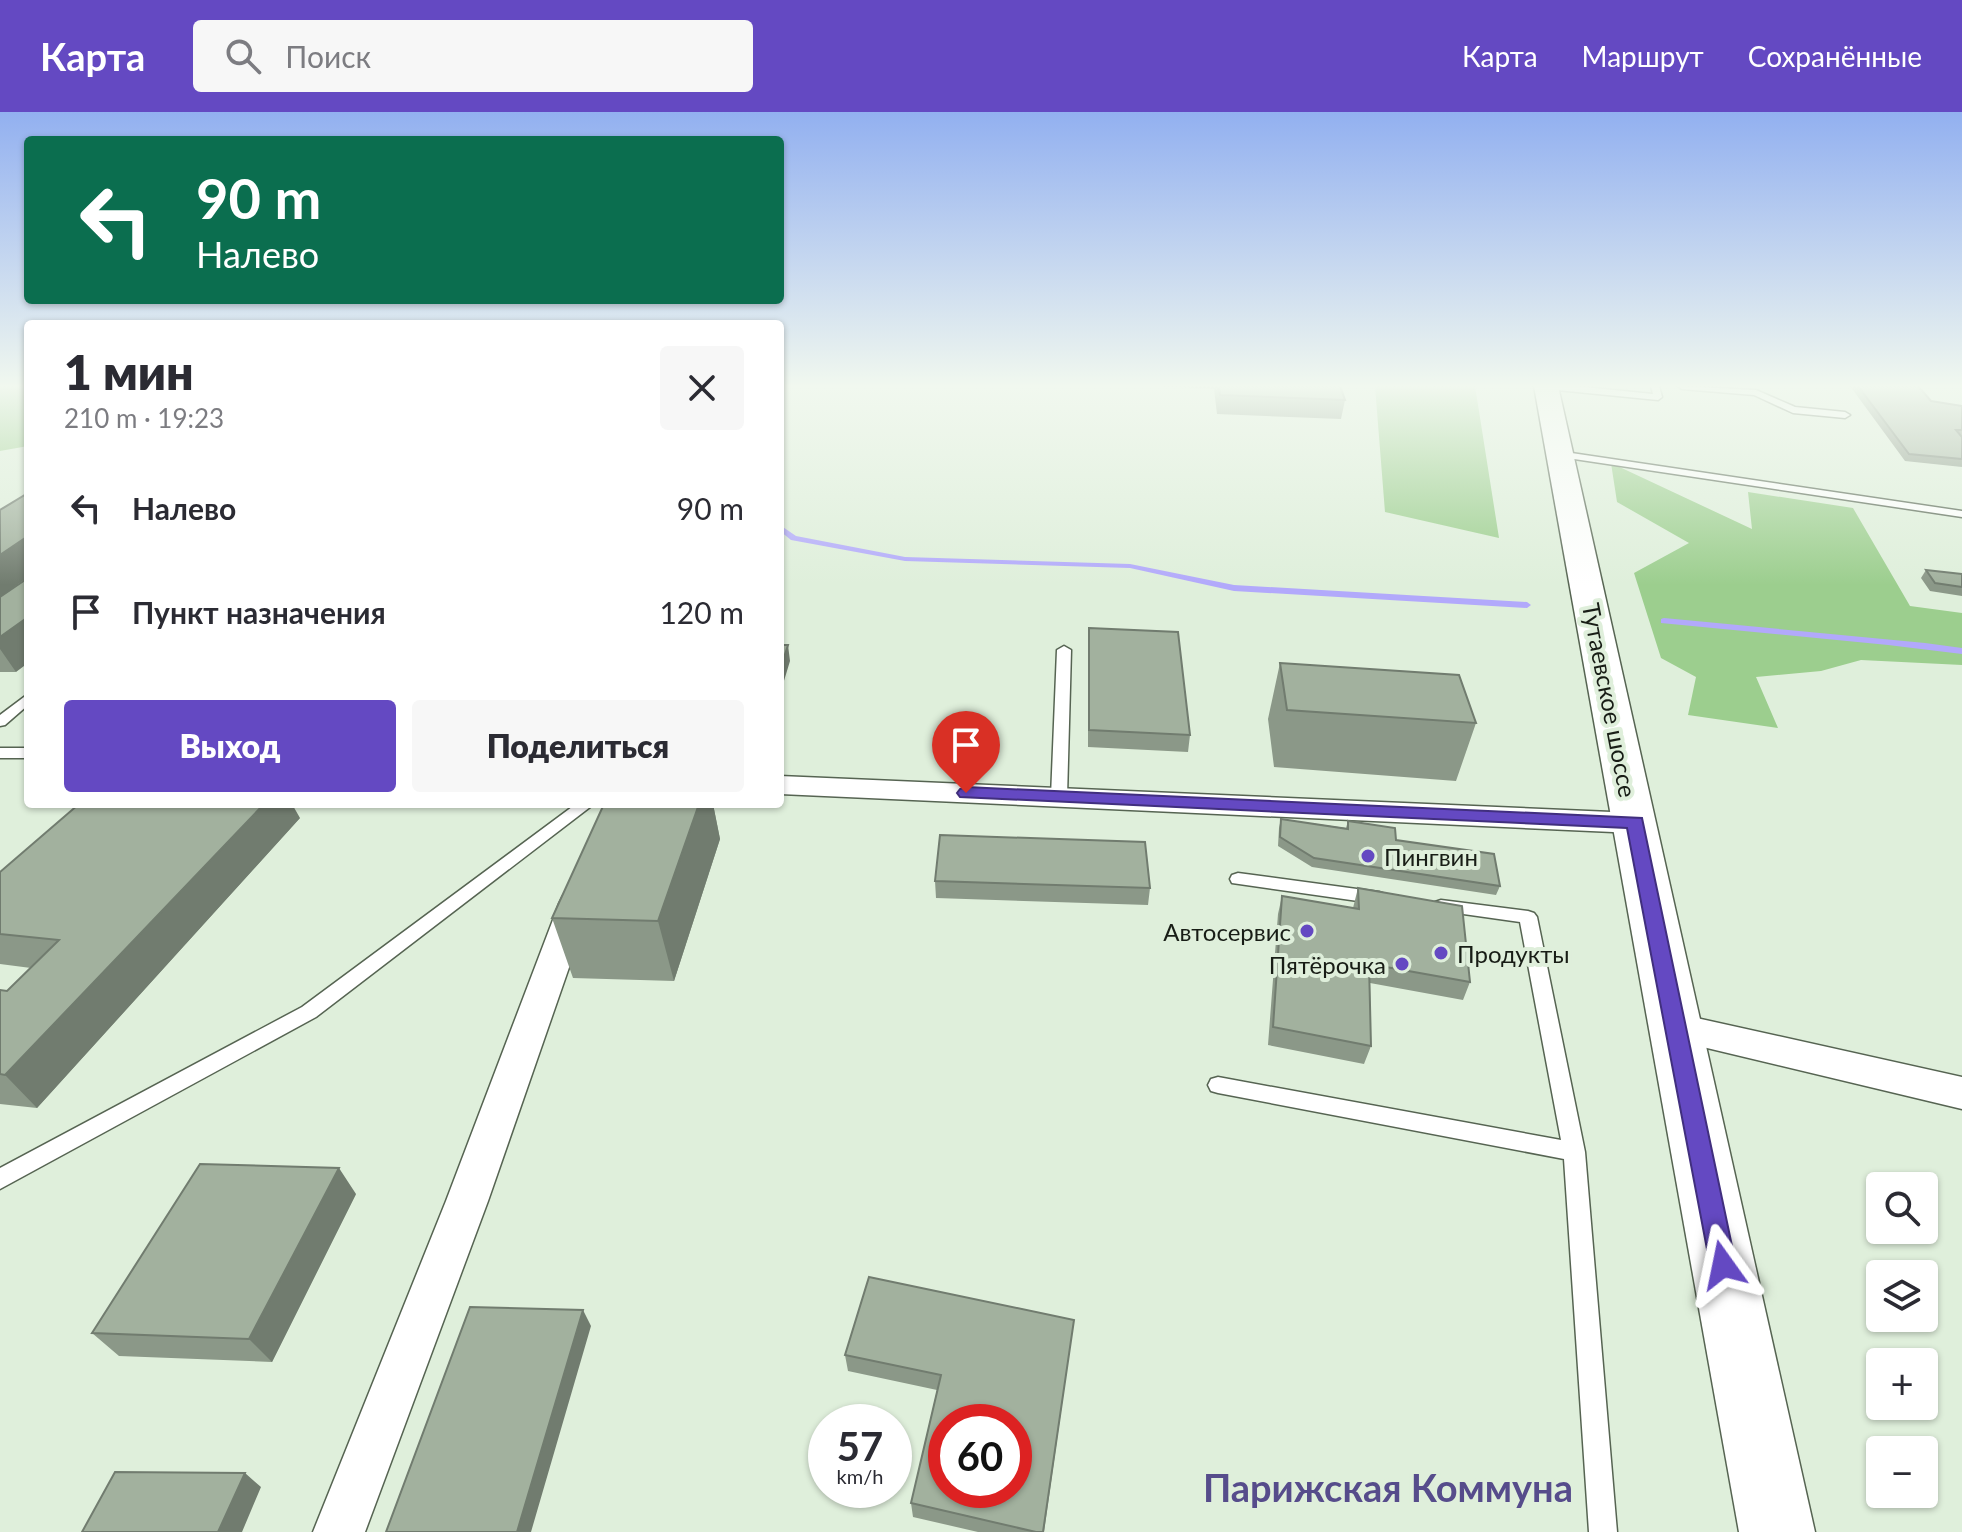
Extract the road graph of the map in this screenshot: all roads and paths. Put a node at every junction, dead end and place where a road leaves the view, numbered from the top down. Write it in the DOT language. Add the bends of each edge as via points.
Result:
graph roads {
  1 [pos="1558,454"];
  2 [pos="1962,514"];
  3 [pos="1064,650"];
  4 [pos="24,701"];
  5 [pos="0,722"];
  6 [pos="0,753"];
  7 [pos="24,753"];
  8 [pos="784,785"];
  9 [pos="1059,797"];
  10 [pos="581,808"];
  11 [pos="610,808"];
  12 [pos="1635,823"];
  13 [pos="1238,879"];
  14 [pos="1391,899"];
  15 [pos="1421,903"];
  16 [pos="1674,1027"];
  17 [pos="1218,1085"];
  18 [pos="1962,1093"];
  19 [pos="1574,1152"];
  20 [pos="0,1179"];
  21 [pos="339,1532"];
  22 [pos="1603,1532"];
  23 [pos="1777,1532"];
  1 -- 2 [label="lane"];
  1 -- 12 [label="main road, Тутаевское шоссе"];
  3 -- 9 [label="lane"];
  4 -- 5 [label="lane"];
  6 -- 7 [label="lane"];
  8 -- 9 [label="street"];
  9 -- 12 [label="street"];
  10 -- 20 [label="lane" via="309,1012"];
  11 -- 21 [label="street" via="467,1201"];
  12 -- 16 [label="main road, Тутаевское шоссе"];
  13 -- 14 [label="lane"];
  15 -- 19 [label="lane" via="1528,917"];
  16 -- 18 [label="street"];
  16 -- 23 [label="main road, Тутаевское шоссе"];
  17 -- 19 [label="lane"];
  19 -- 22 [label="lane"];
}
